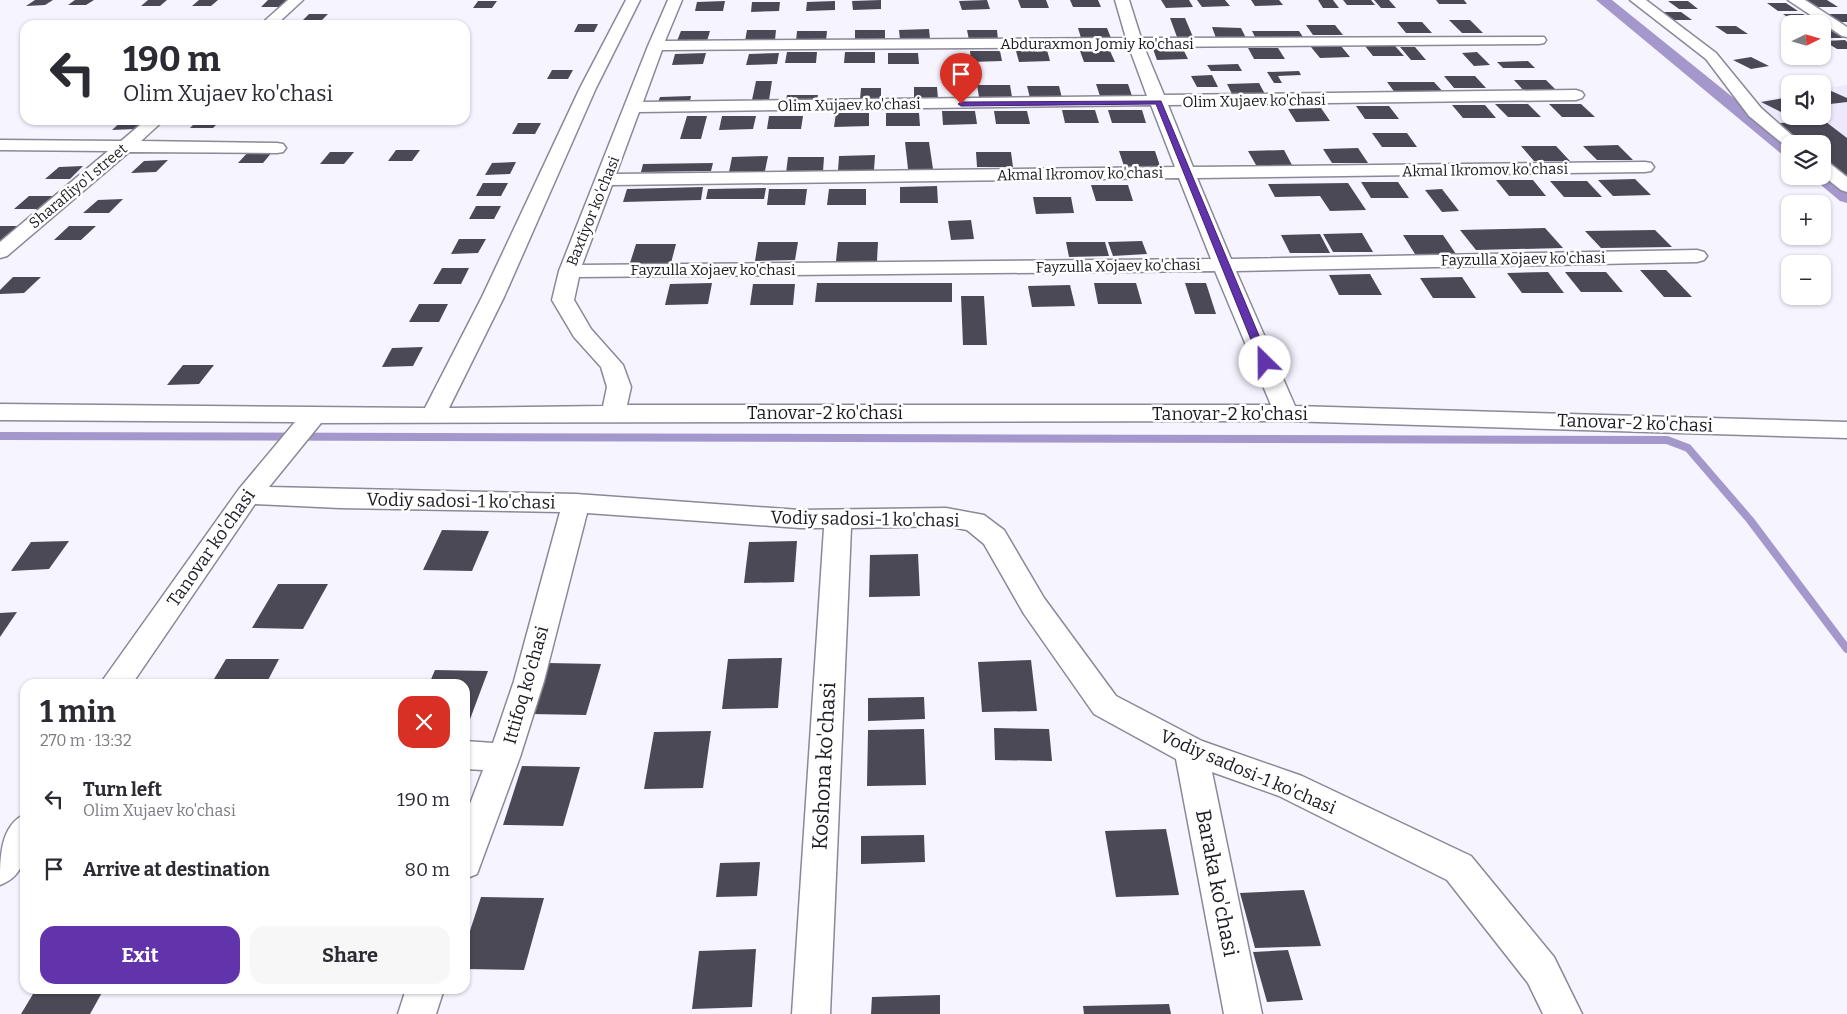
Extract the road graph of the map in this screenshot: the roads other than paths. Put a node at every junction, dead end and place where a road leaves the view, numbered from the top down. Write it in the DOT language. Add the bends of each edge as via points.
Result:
graph roads {
  1 [pos="296,0"];
  2 [pos="633,0"];
  3 [pos="675,0"];
  4 [pos="1122,0"];
  5 [pos="1637,0"];
  6 [pos="1795,0"];
  7 [pos="273,20"];
  8 [pos="1847,33"];
  9 [pos="1539,40"];
  10 [pos="1135,44"];
  11 [pos="655,46"];
  12 [pos="1576,95"];
  13 [pos="1158,102"];
  14 [pos="632,107"];
  15 [pos="150,125"];
  16 [pos="1783,135"];
  17 [pos="0,145"];
  18 [pos="126,145"];
  19 [pos="277,148"];
  20 [pos="1645,168"];
  21 [pos="1188,173"];
  22 [pos="1831,173"];
  23 [pos="606,180"];
  24 [pos="1847,186"];
  25 [pos="0,252"];
  26 [pos="1698,256"];
  27 [pos="1224,265"];
  28 [pos="568,271"];
  29 [pos="0,412"];
  30 [pos="613,413"];
  31 [pos="1286,413"];
  32 [pos="313,416"];
  33 [pos="433,416"];
  34 [pos="1847,430"];
  35 [pos="248,495"];
  36 [pos="576,503"];
  37 [pos="838,518"];
  38 [pos="119,679"];
  39 [pos="1191,751"];
  40 [pos="470,755"];
  41 [pos="504,757"];
  42 [pos="20,837"];
  43 [pos="470,849"];
  44 [pos="0,869"];
  45 [pos="423,994"];
  46 [pos="417,1014"];
  47 [pos="811,1014"];
  48 [pos="1243,1014"];
  49 [pos="1563,1014"];
  1 -- 7 [label="street"];
  2 -- 33 [label="street" via="588,88 493,298"];
  3 -- 11 [label="street, Baxtiyor ko'chasi"];
  4 -- 10 [label="street"];
  5 -- 16 [label="street" via="1711,56 1755,112"];
  6 -- 8 [label="street"];
  9 -- 10 [label="street, Abduraxmon Jomiy ko'chasi"];
  10 -- 11 [label="street, Abduraxmon Jomiy ko'chasi"];
  10 -- 13 [label="street"];
  11 -- 14 [label="street, Baxtiyor ko'chasi"];
  12 -- 13 [label="street, Olim Xujaev ko'chasi"];
  13 -- 14 [label="street, Olim Xujaev ko'chasi"];
  13 -- 21 [label="street"];
  14 -- 23 [label="street, Baxtiyor ko'chasi"];
  15 -- 18 [label="street, Sharafliyo'l street"];
  17 -- 18 [label="street"];
  18 -- 19 [label="street"];
  18 -- 25 [label="street, Sharafliyo'l street"];
  20 -- 21 [label="street, Akmal Ikromov ko'chasi"];
  21 -- 23 [label="street, Akmal Ikromov ko'chasi"];
  21 -- 27 [label="street"];
  22 -- 24 [label="street"];
  23 -- 28 [label="street, Baxtiyor ko'chasi"];
  26 -- 27 [label="street, Fayzulla Xojaev ko'chasi"];
  27 -- 28 [label="street, Fayzulla Xojaev ko'chasi"];
  27 -- 31 [label="street"];
  28 -- 30 [label="street, Baxtiyor ko'chasi" via="563,300 582,332 612,365 619,387"];
  29 -- 32 [label="street, Tanovar-2 ko'chasi"];
  30 -- 31 [label="street, Tanovar-2 ko'chasi"];
  30 -- 33 [label="street, Tanovar-2 ko'chasi"];
  31 -- 34 [label="street, Tanovar-2 ko'chasi"];
  32 -- 33 [label="street, Tanovar-2 ko'chasi"];
  32 -- 35 [label="street, Tanovar ko'chasi"];
  35 -- 36 [label="street, Vodiy sadosi-1 ko'chasi"];
  35 -- 38 [label="street, Tanovar ko'chasi"];
  36 -- 37 [label="street, Vodiy sadosi-1 ko'chasi" via="800,519"];
  36 -- 41 [label="street, Ittifoq ko'chasi" via="529,681"];
  37 -- 39 [label="street, Vodiy sadosi-1 ko'chasi" via="946,517 975,522 994,537 1034,606 1105,705"];
  37 -- 47 [label="street, Koshona ko'chasi"];
  39 -- 48 [label="street, Baraka ko'chasi"];
  39 -- 49 [label="street, Vodiy sadosi-1 ko'chasi" via="1290,786 1459,868 1542,970"];
  40 -- 41 [label="street"];
  41 -- 43 [label="street, Ittifoq ko'chasi"];
  42 -- 44 [label="street"];
  45 -- 46 [label="street"];
}
